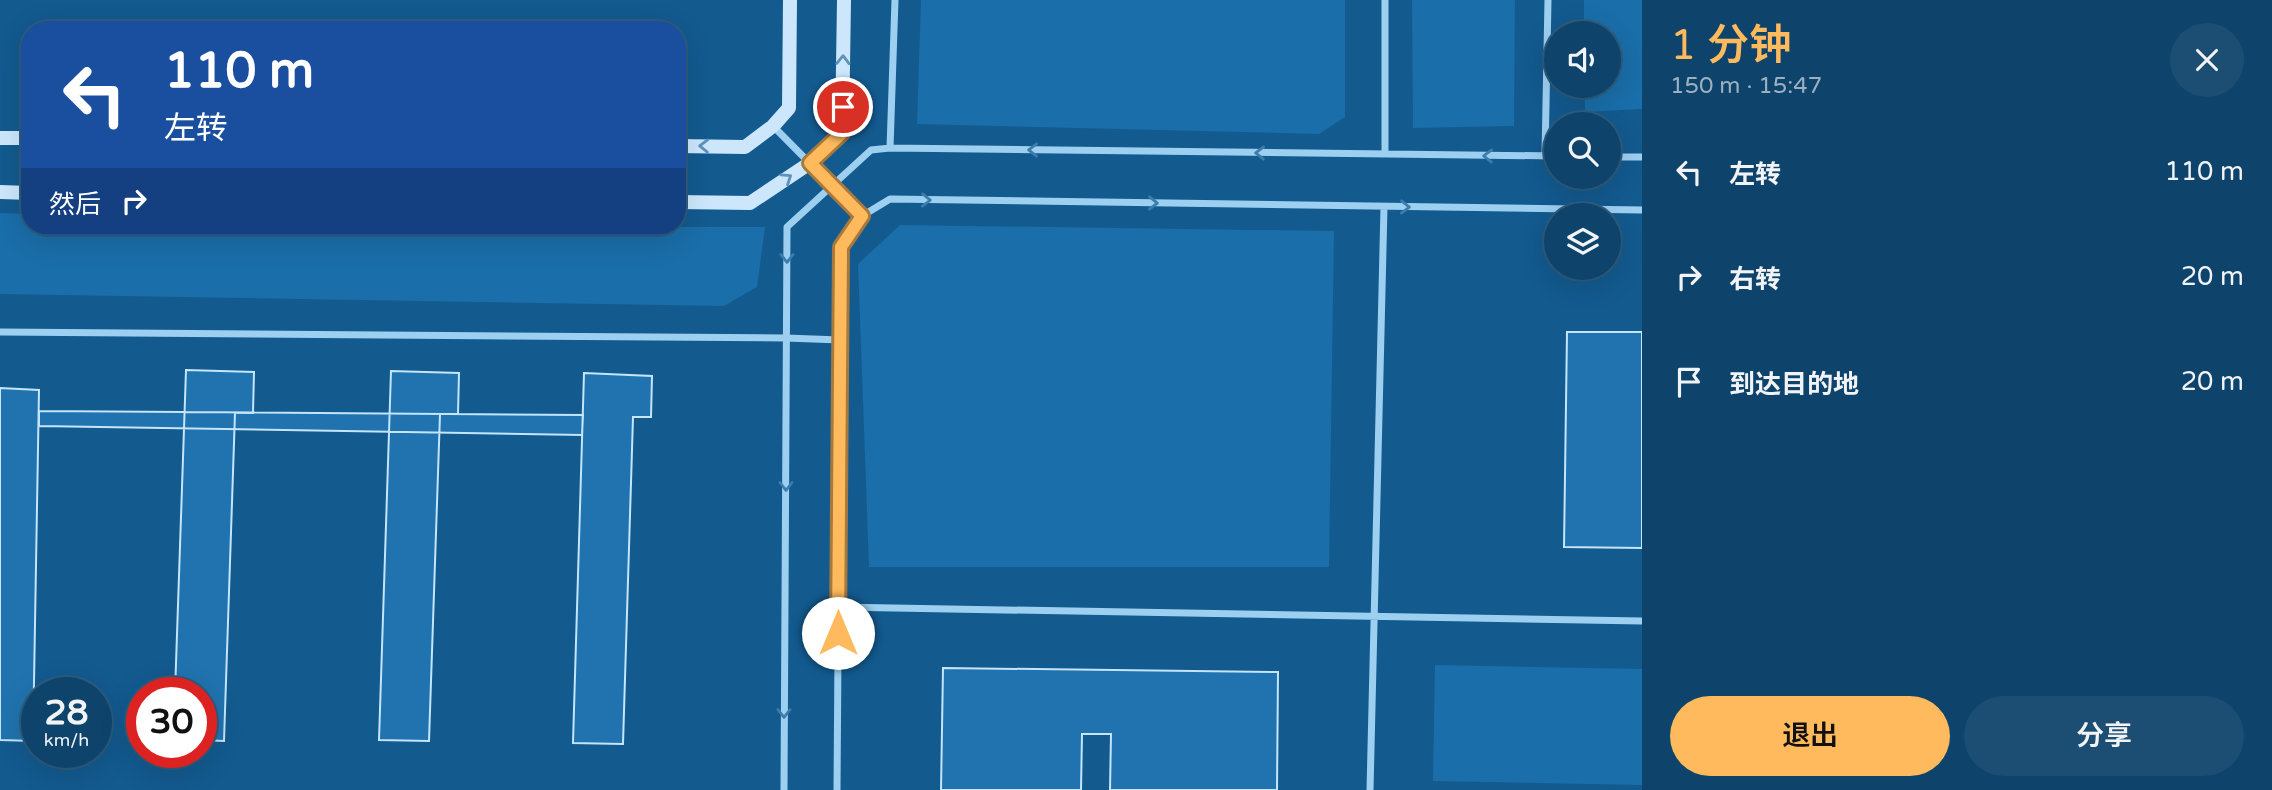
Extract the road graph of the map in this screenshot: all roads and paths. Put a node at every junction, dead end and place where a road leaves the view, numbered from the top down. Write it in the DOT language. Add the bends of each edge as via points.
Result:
graph roads {
  1 [pos="790,0"];
  2 [pos="844,0"];
  3 [pos="895,0"];
  4 [pos="1385,0"];
  5 [pos="1548,0"];
  6 [pos="1546,112"];
  7 [pos="773,126"];
  8 [pos="0,138"];
  9 [pos="21,138"];
  10 [pos="686,146"];
  11 [pos="890,148"];
  12 [pos="1385,154"];
  13 [pos="1544,156"];
  14 [pos="1621,157"];
  15 [pos="1642,157"];
  16 [pos="810,163"];
  17 [pos="832,186"];
  18 [pos="0,192"];
  19 [pos="21,192"];
  20 [pos="686,202"];
  21 [pos="1384,207"];
  22 [pos="1642,210"];
  23 [pos="862,216"];
  24 [pos="0,332"];
  25 [pos="786,338"];
  26 [pos="840,340"];
  27 [pos="838,607"];
  28 [pos="1374,616"];
  29 [pos="1642,621"];
  30 [pos="784,790"];
  31 [pos="836,790"];
  32 [pos="1370,790"];
  1 -- 7 [label="street" via="789,108"];
  16 -- 2 [label="street, one-way" via="842,133"];
  3 -- 11 [label="street"];
  4 -- 12 [label="street"];
  5 -- 6 [label="street"];
  7 -- 10 [label="street, one-way" via="745,147"];
  7 -- 16 [label="street"];
  8 -- 9 [label="street"];
  12 -- 11 [label="street, one-way"];
  11 -- 17 [label="street" via="871,150"];
  13 -- 12 [label="street, one-way"];
  14 -- 15 [label="street"];
  16 -- 17 [label="street"];
  20 -- 16 [label="street, one-way" via="750,203"];
  17 -- 23 [label="street"];
  17 -- 25 [label="street, one-way" via="787,227"];
  18 -- 19 [label="street"];
  21 -- 22 [label="street, one-way"];
  23 -- 21 [label="street, one-way" via="890,199"];
  21 -- 28 [label="street"];
  23 -- 26 [label="street" via="841,247"];
  24 -- 25 [label="street"];
  25 -- 26 [label="street"];
  25 -- 30 [label="street, one-way"];
  26 -- 27 [label="street"];
  27 -- 28 [label="street"];
  27 -- 31 [label="street"];
  28 -- 29 [label="street"];
  28 -- 32 [label="street"];
}
